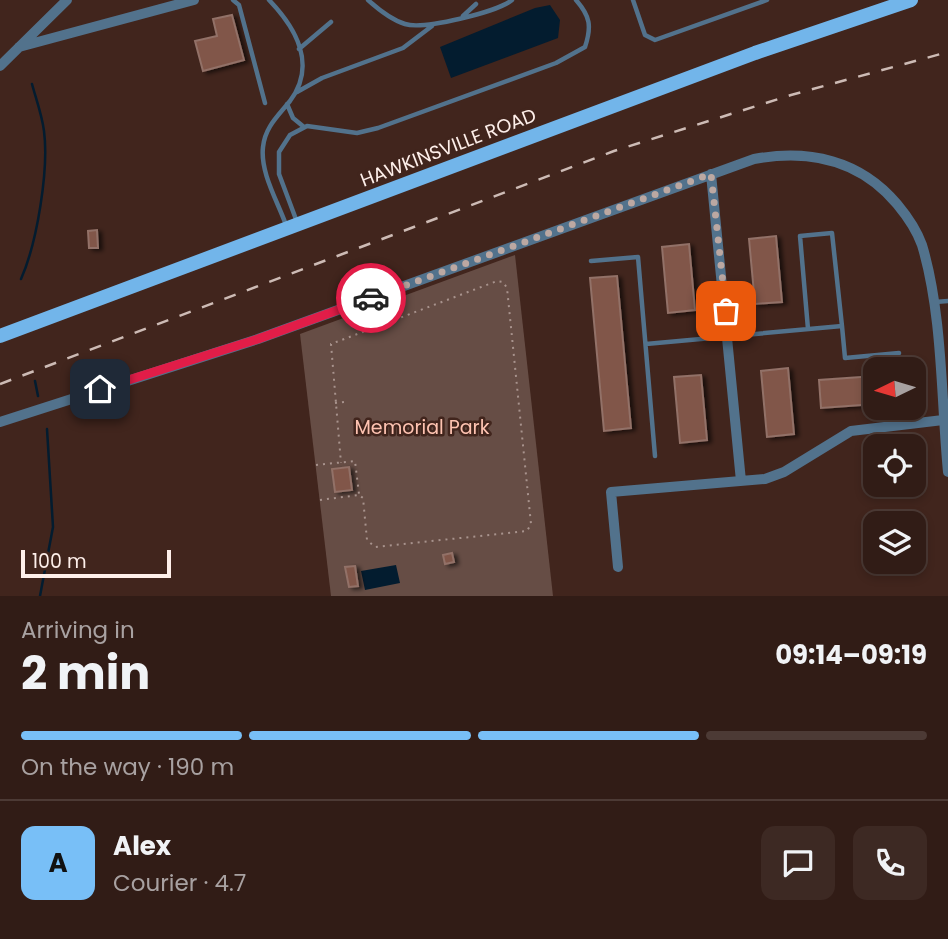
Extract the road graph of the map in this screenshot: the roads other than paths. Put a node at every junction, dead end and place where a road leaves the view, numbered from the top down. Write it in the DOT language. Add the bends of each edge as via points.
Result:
graph roads {
  1 [pos="67,0"];
  2 [pos="194,0"];
  3 [pos="233,0"];
  4 [pos="269,0"];
  5 [pos="276,0"];
  6 [pos="368,0"];
  7 [pos="512,0"];
  8 [pos="576,0"];
  9 [pos="633,0"];
  10 [pos="767,0"];
  11 [pos="911,0"];
  12 [pos="477,4"];
  13 [pos="276,7"];
  14 [pos="462,16"];
  15 [pos="331,22"];
  16 [pos="433,25"];
  17 [pos="19,47"];
  18 [pos="299,49"];
  19 [pos="0,66"];
  20 [pos="295,93"];
  21 [pos="265,103"];
  22 [pos="287,104"];
  23 [pos="304,127"];
  24 [pos="711,174"];
  25 [pos="292,226"];
  26 [pos="591,261"];
  27 [pos="948,301"];
  28 [pos="933,302"];
  29 [pos="842,326"];
  30 [pos="808,329"];
  31 [pos="0,336"];
  32 [pos="729,336"];
  33 [pos="646,344"];
  34 [pos="899,353"];
  35 [pos="943,358"];
  36 [pos="943,420"];
  37 [pos="0,422"];
  38 [pos="655,456"];
  39 [pos="948,472"];
  40 [pos="741,481"];
  41 [pos="618,567"];
  1 -- 17 [label="street"];
  2 -- 17 [label="street"];
  3 -- 21 [label="lane" via="239,5"];
  4 -- 13 [label="lane"];
  5 -- 13 [label="lane"];
  6 -- 16 [label="lane" via="406,25"];
  7 -- 14 [label="lane" via="478,15"];
  8 -- 23 [label="lane" via="592,28 586,47 555,63 378,128 357,133"];
  9 -- 10 [label="lane" via="645,35 655,40"];
  11 -- 25 [label="main road, HAWKINSVILLE ROAD" via="755,53"];
  12 -- 14 [label="lane"];
  13 -- 18 [label="lane" via="296,32"];
  14 -- 16 [label="lane"];
  15 -- 18 [label="lane"];
  16 -- 20 [label="lane" via="403,48"];
  17 -- 19 [label="street"];
  18 -- 20 [label="lane" via="302,68"];
  20 -- 22 [label="lane"];
  22 -- 23 [label="lane"];
  22 -- 25 [label="lane" via="272,121 263,147 265,169"];
  23 -- 25 [label="lane" via="290,135 279,152 279,174"];
  24 -- 28 [label="street" via="754,159 804,154 837,161 868,176 905,214 921,243"];
  24 -- 32 [label="street"];
  24 -- 37 [label="street" via="258,339"];
  25 -- 31 [label="main road, HAWKINSVILLE ROAD"];
  26 -- 33 [label="lane" via="638,257"];
  27 -- 28 [label="lane"];
  28 -- 35 [label="street"];
  29 -- 30 [label="lane"];
  29 -- 30 [label="lane" via="832,233 800,236"];
  29 -- 34 [label="lane" via="845,358"];
  30 -- 32 [label="lane"];
  32 -- 33 [label="lane"];
  32 -- 40 [label="street"];
  33 -- 38 [label="lane"];
  35 -- 36 [label="street"];
  36 -- 39 [label="street"];
  36 -- 40 [label="street" via="851,431 784,472"];
  40 -- 41 [label="street" via="611,492"];
}
